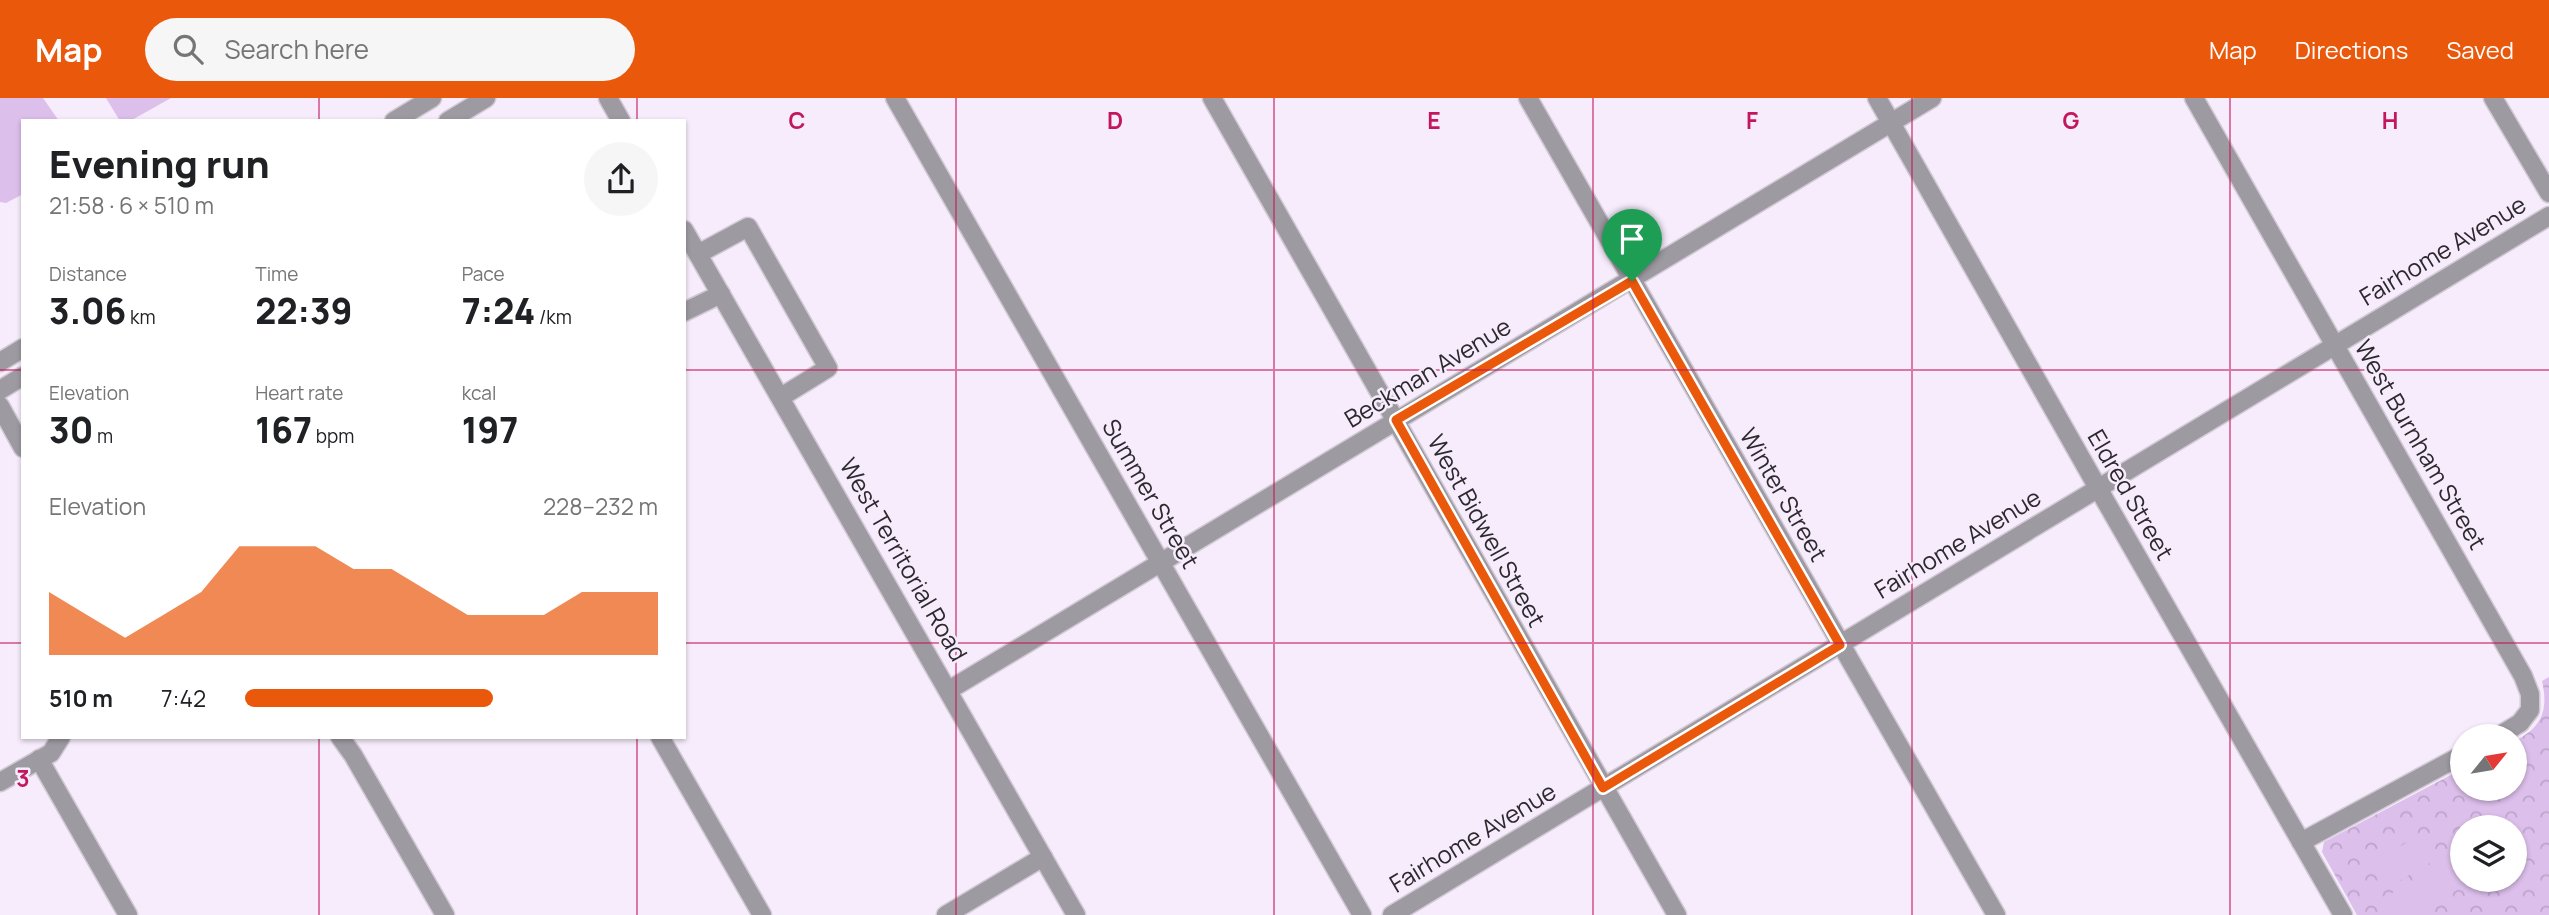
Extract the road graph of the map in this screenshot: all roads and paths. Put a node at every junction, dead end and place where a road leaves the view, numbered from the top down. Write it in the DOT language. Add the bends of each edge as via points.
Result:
graph roads {
  1 [pos="432,98"];
  2 [pos="486,98"];
  3 [pos="608,98"];
  4 [pos="895,98"];
  5 [pos="1212,98"];
  6 [pos="1528,98"];
  7 [pos="1878,98"];
  8 [pos="1932,98"];
  9 [pos="2194,98"];
  10 [pos="2494,98"];
  11 [pos="397,119"];
  12 [pos="450,119"];
  13 [pos="620,119"];
  14 [pos="1891,122"];
  15 [pos="2549,193"];
  16 [pos="2549,216"];
  17 [pos="689,242"];
  18 [pos="1632,281"];
  19 [pos="722,294"];
  20 [pos="686,311"];
  21 [pos="2335,345"];
  22 [pos="21,349"];
  23 [pos="0,362"];
  24 [pos="21,377"];
  25 [pos="0,390"];
  26 [pos="781,397"];
  27 [pos="0,407"];
  28 [pos="1396,420"];
  29 [pos="21,444"];
  30 [pos="2098,488"];
  31 [pos="1162,564"];
  32 [pos="1840,645"];
  33 [pos="949,690"];
  34 [pos="2518,724"];
  35 [pos="59,739"];
  36 [pos="72,739"];
  37 [pos="341,739"];
  38 [pos="661,739"];
  39 [pos="45,756"];
  40 [pos="2450,761"];
  41 [pos="0,782"];
  42 [pos="1603,788"];
  43 [pos="2301,842"];
  44 [pos="1043,857"];
  45 [pos="128,915"];
  46 [pos="445,915"];
  47 [pos="762,915"];
  48 [pos="946,915"];
  49 [pos="1076,915"];
  50 [pos="1362,915"];
  51 [pos="1392,915"];
  52 [pos="1678,915"];
  53 [pos="1996,915"];
  54 [pos="2343,915"];
  1 -- 11 [label="street"];
  2 -- 12 [label="street"];
  3 -- 13 [label="street"];
  4 -- 31 [label="street, Summer Street"];
  5 -- 28 [label="street, West Bidwell Street"];
  6 -- 18 [label="street, Winter Street"];
  7 -- 14 [label="street, Eldred Street"];
  8 -- 14 [label="street, Beckman Avenue"];
  9 -- 21 [label="street, West Burnham Street"];
  10 -- 15 [label="street"];
  14 -- 18 [label="street, Beckman Avenue"];
  14 -- 30 [label="street, Eldred Street"];
  16 -- 21 [label="street, Fairhome Avenue"];
  17 -- 19 [label="street, West Territorial Road"];
  17 -- 26 [label="street" via="748,227 828,368"];
  18 -- 28 [label="street, Beckman Avenue"];
  18 -- 32 [label="street, Winter Street"];
  19 -- 20 [label="street"];
  19 -- 26 [label="street, West Territorial Road"];
  21 -- 30 [label="street, Fairhome Avenue"];
  21 -- 34 [label="street, West Burnham Street" via="2523,676 2530,710"];
  22 -- 23 [label="street"];
  24 -- 25 [label="street"];
  26 -- 33 [label="street, West Territorial Road"];
  27 -- 29 [label="street"];
  28 -- 31 [label="street, Beckman Avenue"];
  28 -- 42 [label="street, West Bidwell Street"];
  30 -- 32 [label="street, Fairhome Avenue"];
  30 -- 43 [label="street, Eldred Street"];
  31 -- 33 [label="street, Beckman Avenue"];
  31 -- 50 [label="street, Summer Street"];
  32 -- 42 [label="street, Fairhome Avenue"];
  32 -- 53 [label="street, Winter Street"];
  33 -- 44 [label="street, West Territorial Road"];
  35 -- 39 [label="street"];
  36 -- 39 [label="street"];
  37 -- 46 [label="street"];
  38 -- 47 [label="street"];
  39 -- 41 [label="street"];
  39 -- 45 [label="street"];
  40 -- 43 [label="street"];
  42 -- 51 [label="street, Fairhome Avenue"];
  42 -- 52 [label="street, West Bidwell Street"];
  43 -- 54 [label="street, Eldred Street"];
  44 -- 48 [label="street"];
  44 -- 49 [label="street, West Territorial Road"];
}
